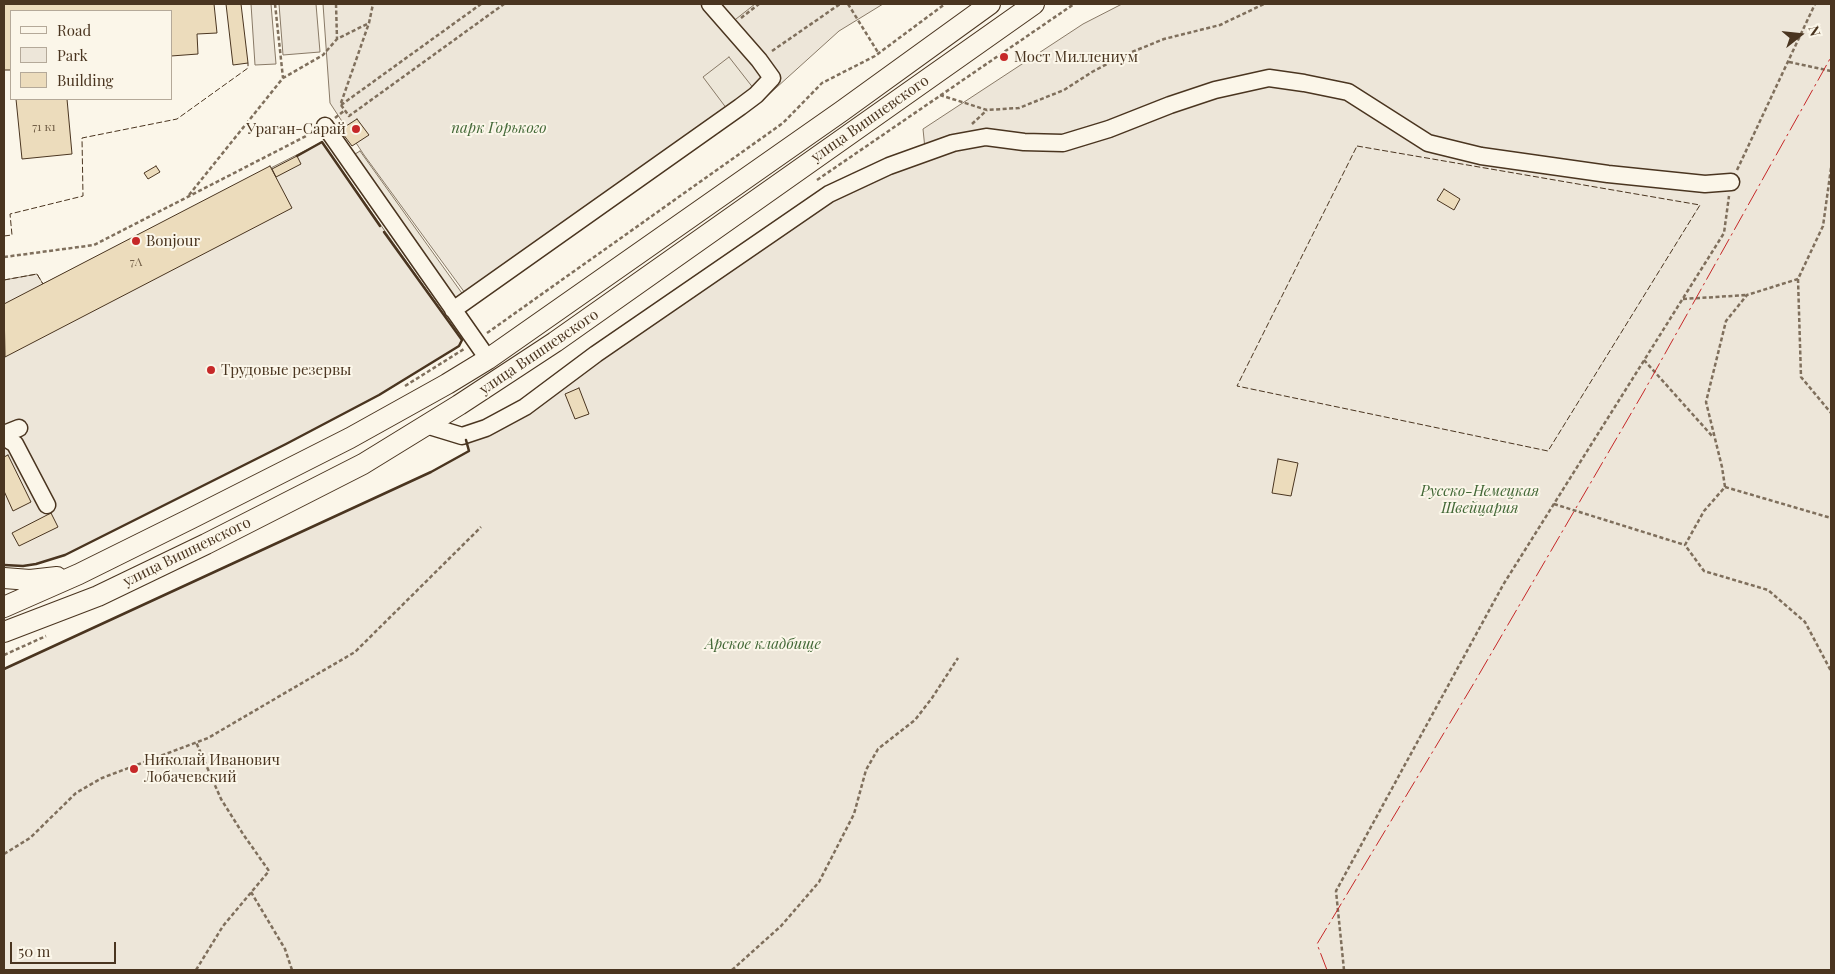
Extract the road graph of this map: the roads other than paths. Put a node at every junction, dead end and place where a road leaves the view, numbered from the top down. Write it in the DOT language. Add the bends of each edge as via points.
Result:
graph roads {
  1 [pos="710,4"];
  2 [pos="990,4"];
  3 [pos="1034,4"];
  4 [pos="325,126"];
  5 [pos="1730,182"];
  6 [pos="453,310"];
  7 [pos="488,359"];
  8 [pos="426,425"];
  9 [pos="19,428"];
  10 [pos="4,435"];
  11 [pos="47,505"];
  12 [pos="78,574"];
  13 [pos="4,578"];
  14 [pos="98,596"];
  15 [pos="4,607"];
  16 [pos="4,632"];
  17 [pos="4,642"];
  1 -- 6 [label="lane" via="772,78 756,95"];
  2 -- 7 [label="main road, улица Вишневского"];
  3 -- 8 [label="main road, улица Вишневского" via="555,342"];
  4 -- 6 [label="lane" via="386,225"];
  5 -- 8 [label="lane" via="1705,184 1608,174 1481,156 1428,143 1348,92 1269,78 1215,90 1063,143 986,137 953,142 889,166 829,194 525,407 486,428 462,436"];
  6 -- 7 [label="lane"];
  7 -- 12 [label="main road, улица Вишневского" via="350,438"];
  8 -- 14 [label="main road, улица Вишневского" via="363,464"];
  9 -- 10 [label="lane"];
  10 -- 11 [label="lane" via="16,444"];
  12 -- 13 [label="main road" via="30,580"];
  12 -- 15 [label="main road, улица Вишневского"];
  14 -- 16 [label="main road, улица Вишневского"];
  14 -- 17 [label="main road"];
}
